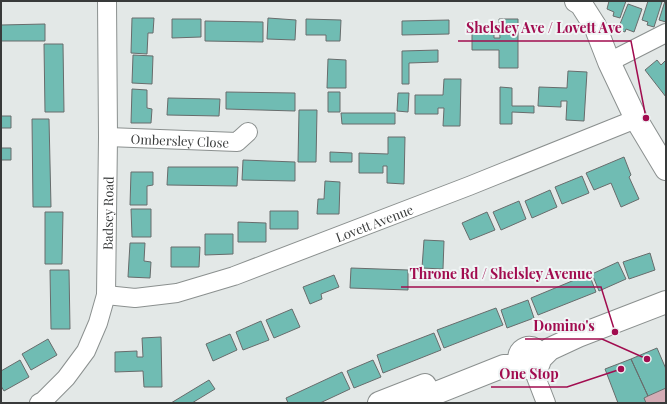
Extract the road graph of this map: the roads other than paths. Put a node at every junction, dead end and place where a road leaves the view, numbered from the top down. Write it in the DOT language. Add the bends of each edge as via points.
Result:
graph roads {
  1 [pos="107,1"];
  2 [pos="576,1"];
  3 [pos="666,33"];
  4 [pos="609,62"];
  5 [pos="636,119"];
  6 [pos="248,132"];
  7 [pos="108,137"];
  8 [pos="666,169"];
  9 [pos="666,288"];
  10 [pos="106,295"];
  11 [pos="666,302"];
  12 [pos="530,359"];
  13 [pos="39,403"];
  14 [pos="379,403"];
  15 [pos="411,403"];
  16 [pos="546,403"];
  1 -- 7 [label="street, Badsey Road"];
  2 -- 4 [label="street" via="581,4 596,26"];
  3 -- 4 [label="street"];
  4 -- 5 [label="street"];
  5 -- 8 [label="street"];
  5 -- 10 [label="street, Lovett Avenue" via="470,186 234,276 177,294 135,298"];
  6 -- 7 [label="street, Ombersley Close" via="236,142"];
  7 -- 10 [label="street, Badsey Road"];
  9 -- 12 [label="street" via="547,337"];
  10 -- 13 [label="street, Badsey Road" via="86,351 66,378"];
  11 -- 12 [label="street" via="578,336"];
  12 -- 14 [label="street" via="511,354 498,356"];
  12 -- 15 [label="street" via="504,366"];
  12 -- 16 [label="street"];
}
